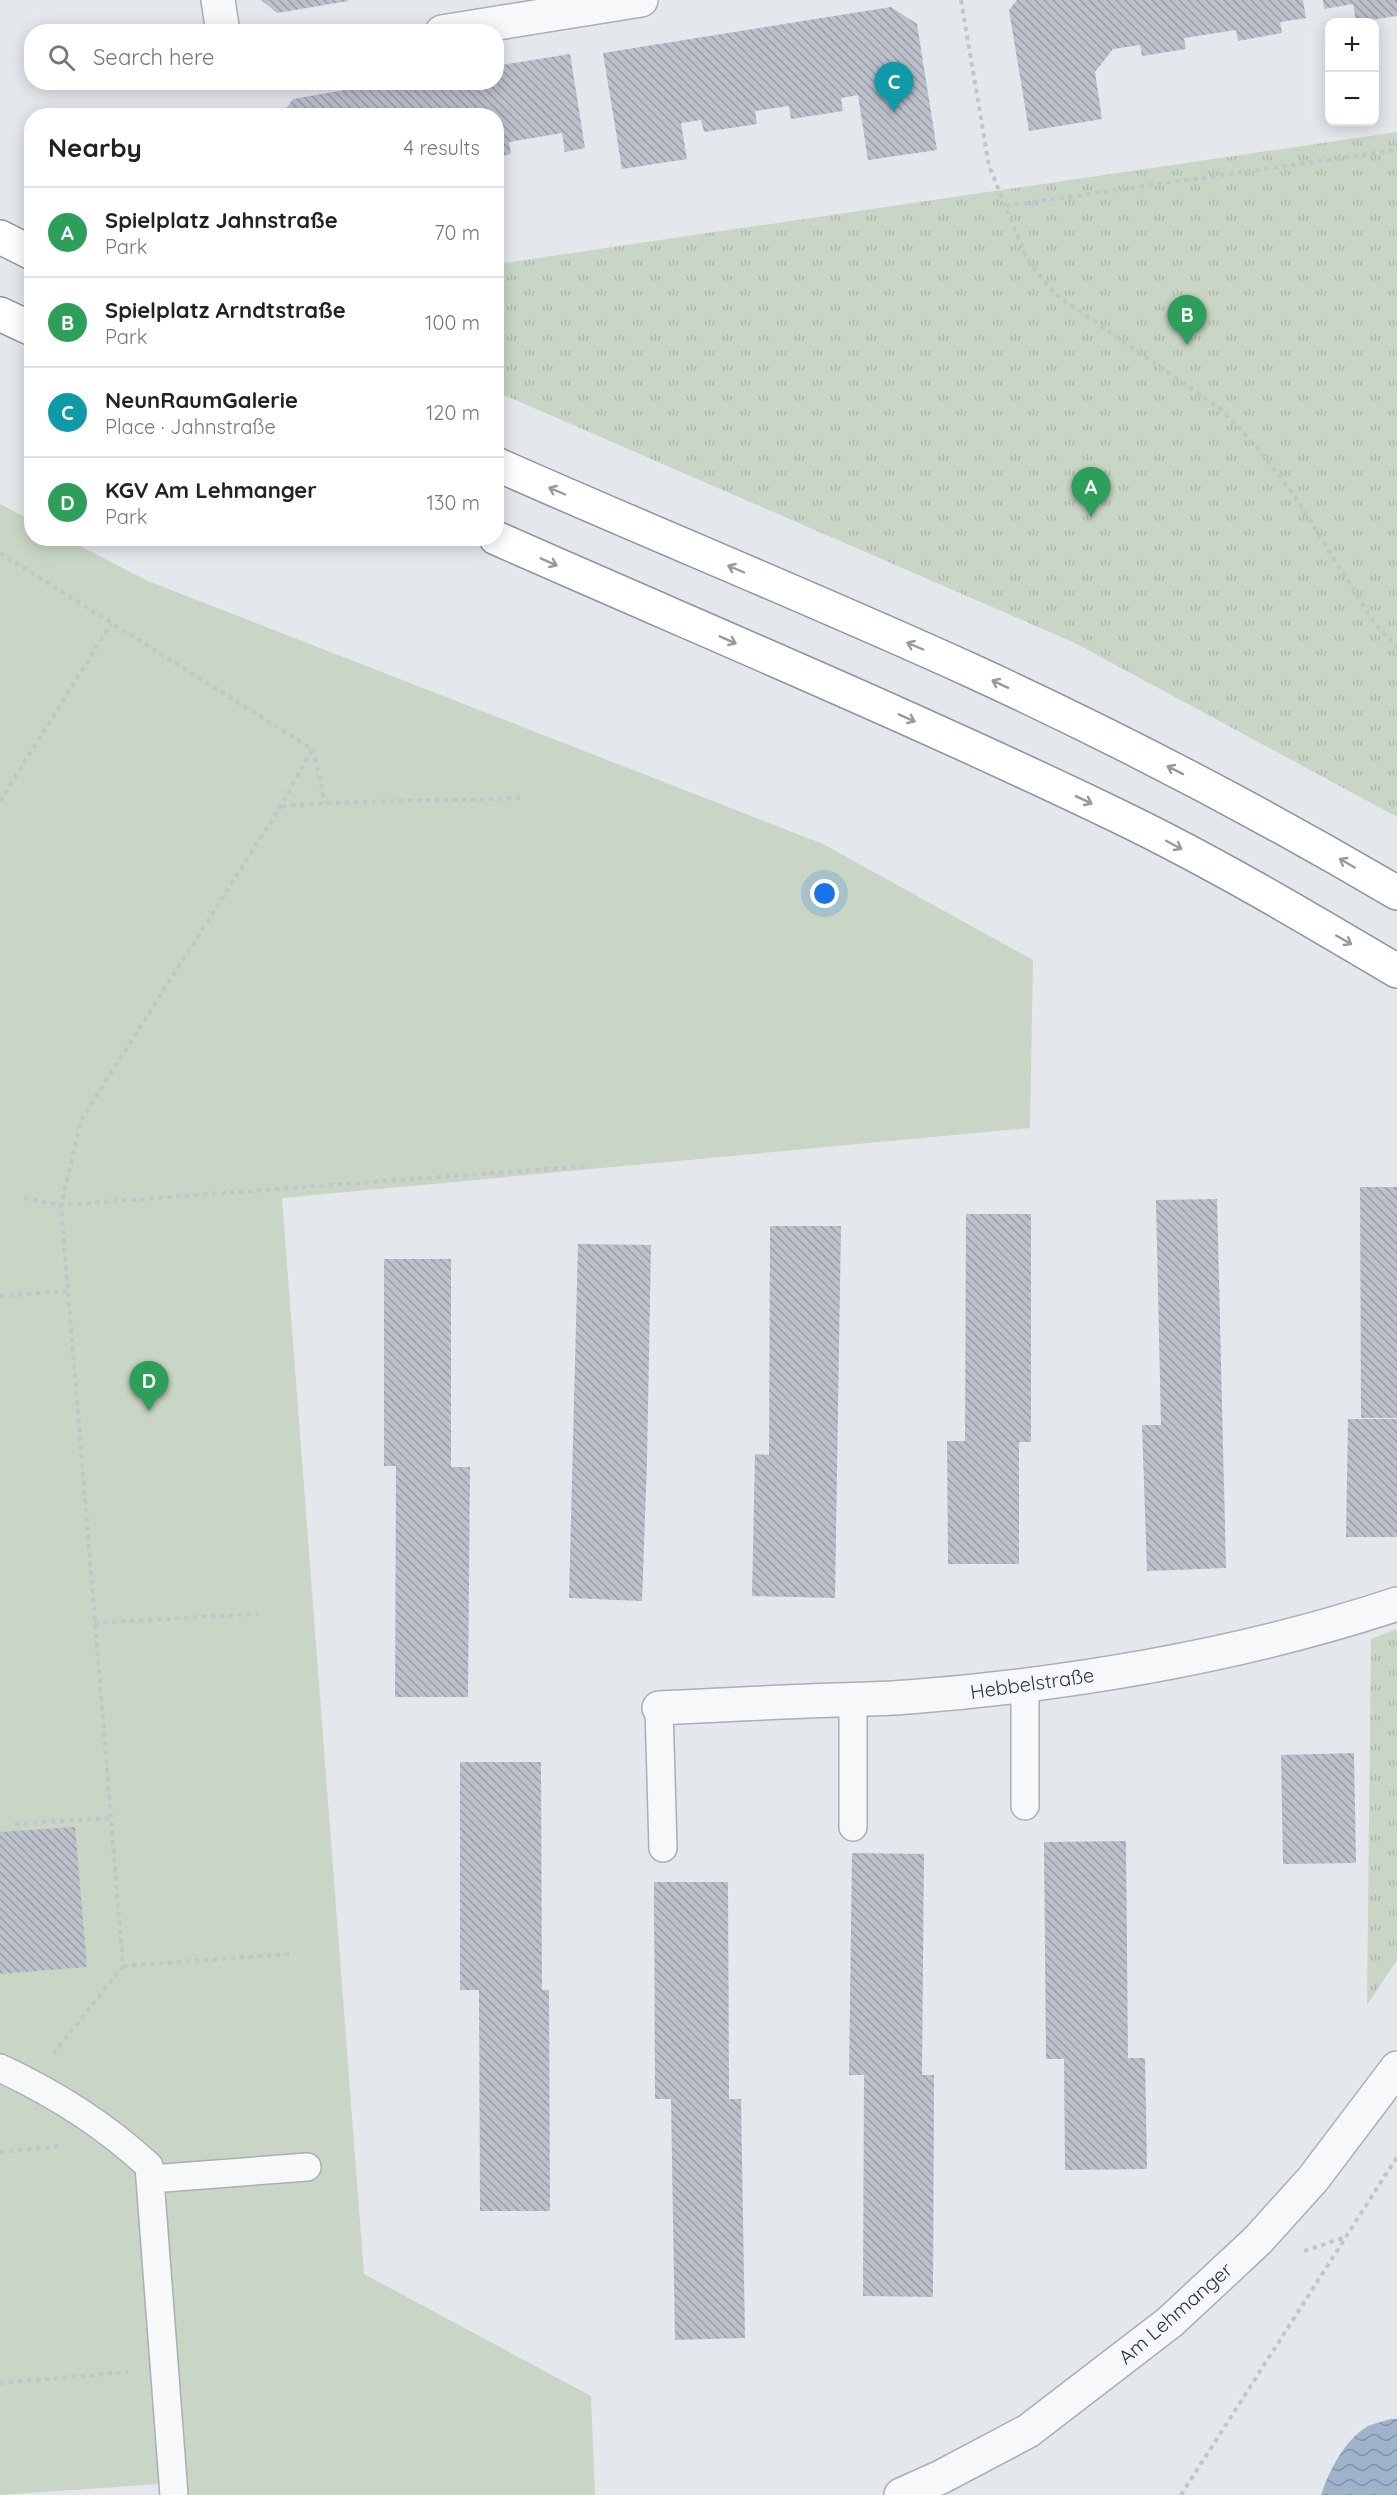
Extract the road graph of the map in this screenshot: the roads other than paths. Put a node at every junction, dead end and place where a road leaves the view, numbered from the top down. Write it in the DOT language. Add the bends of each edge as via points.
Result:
graph roads {
  1 [pos="218,0"];
  2 [pos="641,0"];
  3 [pos="222,24"];
  4 [pos="492,24"];
  5 [pos="0,237"];
  6 [pos="24,249"];
  7 [pos="0,314"];
  8 [pos="24,325"];
  9 [pos="504,468"];
  10 [pos="504,542"];
  11 [pos="1397,893"];
  12 [pos="1397,971"];
  13 [pos="1397,1604"];
  14 [pos="1025,1685"];
  15 [pos="852,1699"];
  16 [pos="659,1708"];
  17 [pos="1025,1806"];
  18 [pos="852,1827"];
  19 [pos="663,1848"];
  20 [pos="0,2068"];
  21 [pos="1397,2068"];
  22 [pos="308,2167"];
  23 [pos="151,2179"];
  24 [pos="174,2495"];
  25 [pos="901,2495"];
  1 -- 3 [label="street"];
  2 -- 4 [label="street"];
  5 -- 6 [label="highway"];
  7 -- 8 [label="highway"];
  11 -- 9 [label="highway, one-way" via="1214,789 1076,720"];
  10 -- 12 [label="highway, one-way" via="1122,818 1274,899"];
  13 -- 14 [label="street, Hebbelstraße" via="1215,1652"];
  14 -- 15 [label="street, Hebbelstraße"];
  14 -- 17 [label="lane"];
  15 -- 16 [label="street, Hebbelstraße"];
  15 -- 18 [label="lane"];
  16 -- 19 [label="lane"];
  20 -- 23 [label="lane" via="31,2082 121,2140 149,2166"];
  21 -- 25 [label="street, Am Lehmanger" via="1313,2179 1258,2240 1170,2322 1028,2431"];
  22 -- 23 [label="lane"];
  23 -- 24 [label="lane"];
}
